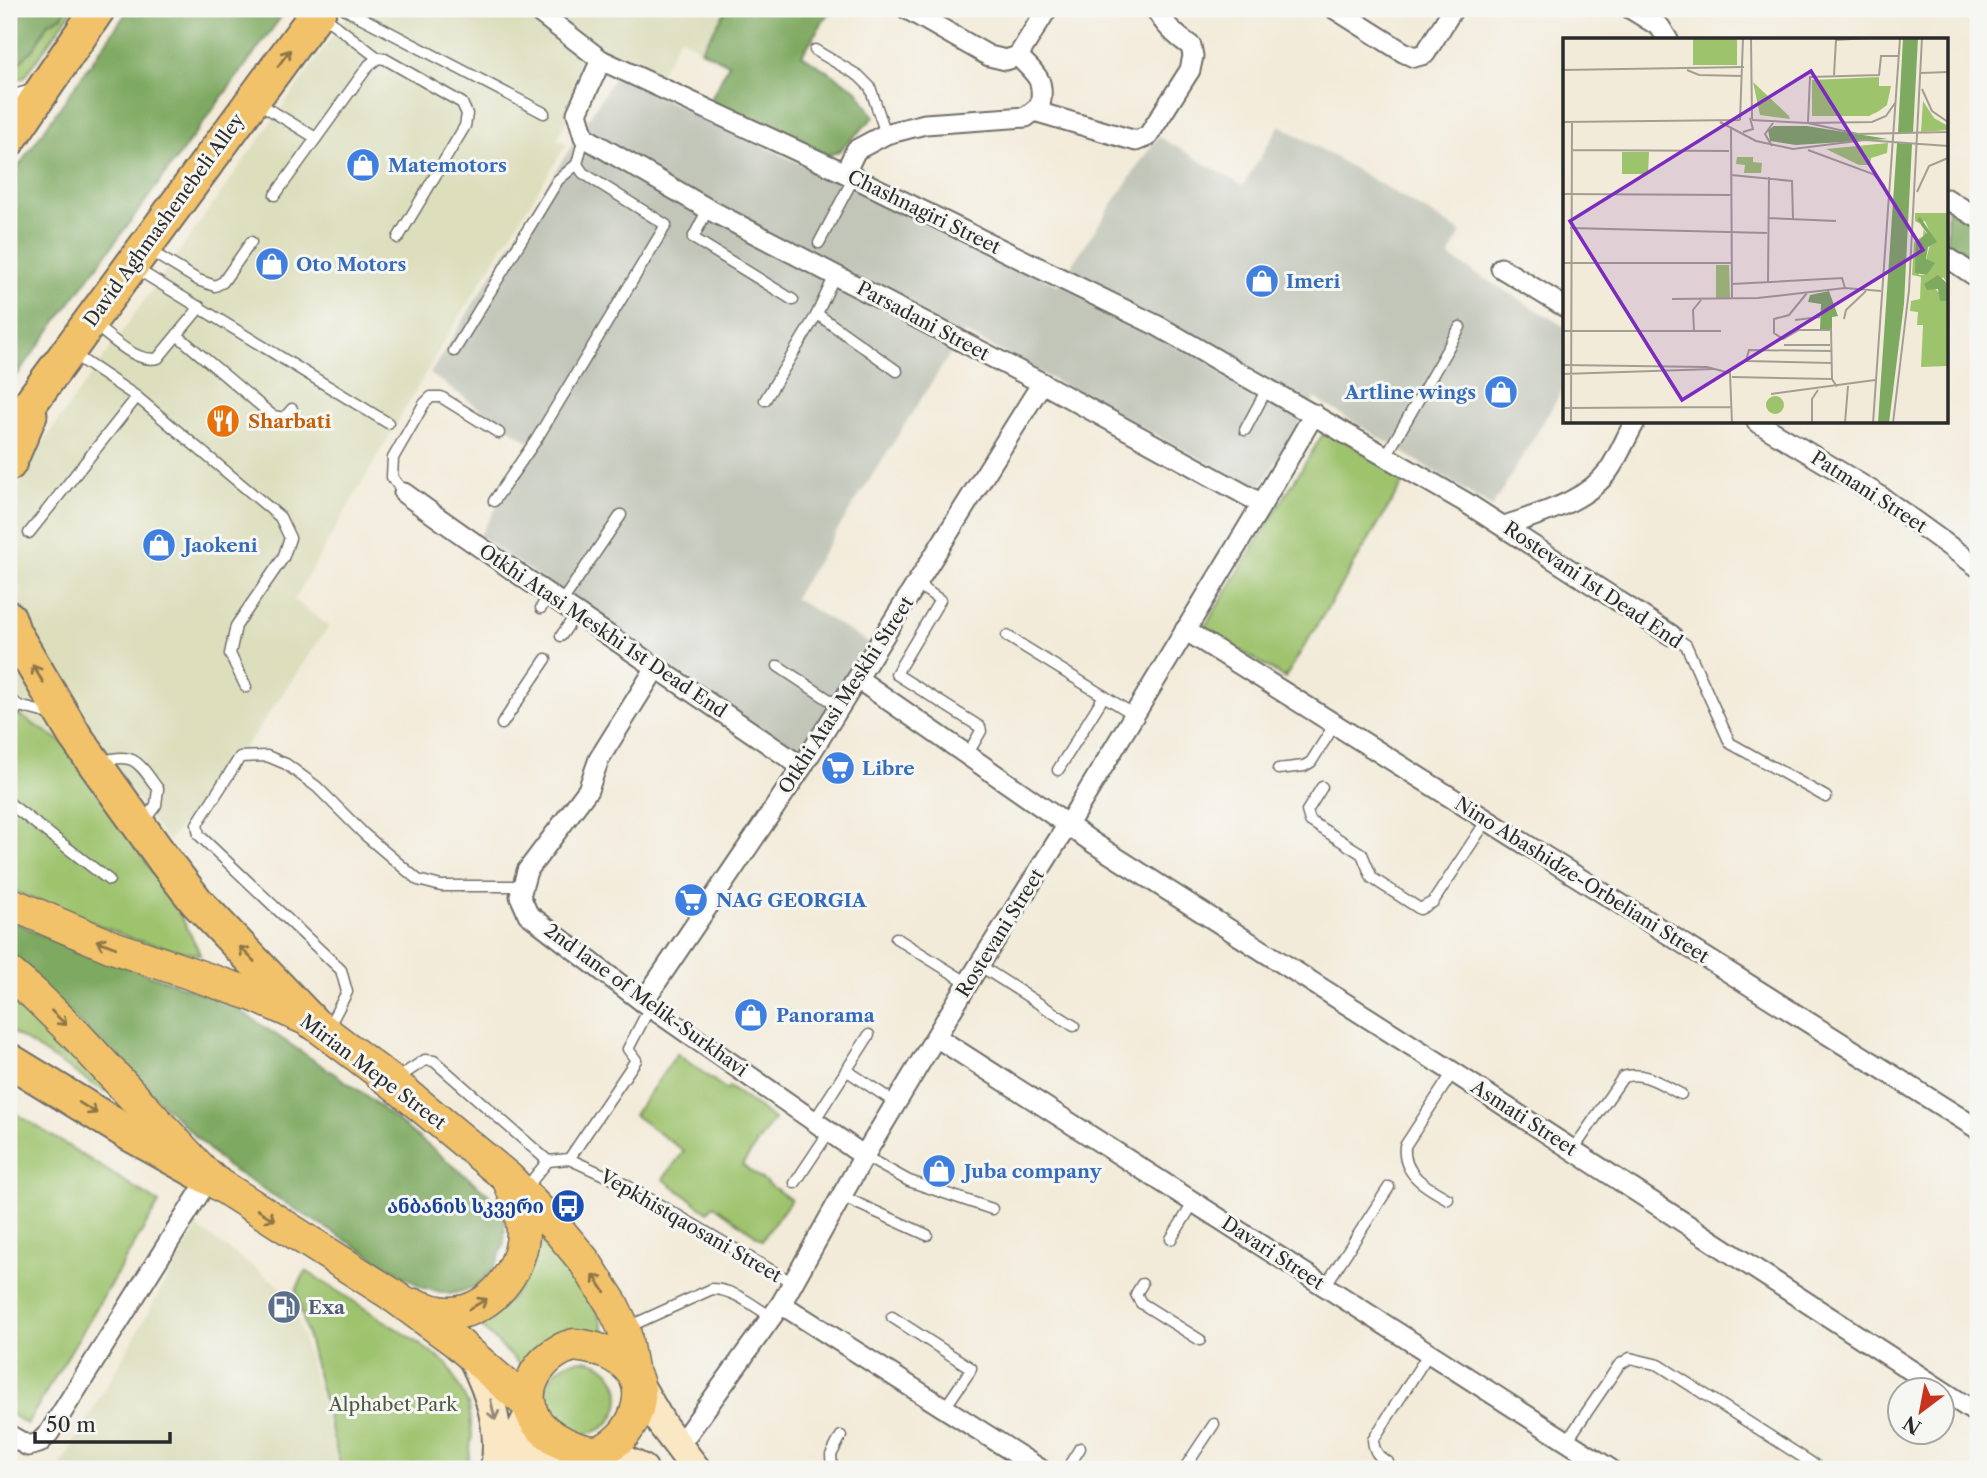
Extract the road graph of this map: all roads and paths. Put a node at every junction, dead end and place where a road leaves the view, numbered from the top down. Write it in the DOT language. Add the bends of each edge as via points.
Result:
graph roads {
  1 [pos="98,9"];
  2 [pos="535,9"];
  3 [pos="907,9"];
  4 [pos="1047,9"];
  5 [pos="1156,9"];
  6 [pos="1335,9"];
  7 [pos="1453,9"];
  8 [pos="1632,9"];
  9 [pos="327,10"];
  10 [pos="1667,38"];
  11 [pos="815,50"];
  12 [pos="1018,56"];
  13 [pos="378,58"];
  14 [pos="601,60"];
  15 [pos="46,87"];
  16 [pos="9,96"];
  17 [pos="253,99"];
  18 [pos="1034,111"];
  19 [pos="544,113"];
  20 [pos="886,134"];
  21 [pos="584,137"];
  22 [pos="316,138"];
  23 [pos="9,140"];
  24 [pos="577,164"];
  25 [pos="849,175"];
  26 [pos="275,195"];
  27 [pos="1948,200"];
  28 [pos="708,209"];
  29 [pos="1978,218"];
  30 [pos="398,238"];
  31 [pos="251,242"];
  32 [pos="819,243"];
  33 [pos="138,257"];
  34 [pos="1948,258"];
  35 [pos="1501,268"];
  36 [pos="835,275"];
  37 [pos="1978,278"];
  38 [pos="793,300"];
  39 [pos="1563,306"];
  40 [pos="200,307"];
  41 [pos="817,314"];
  42 [pos="90,321"];
  43 [pos="1460,327"];
  44 [pos="177,335"];
  45 [pos="68,351"];
  46 [pos="454,351"];
  47 [pos="897,371"];
  48 [pos="1042,383"];
  49 [pos="43,386"];
  50 [pos="1268,387"];
  51 [pos="137,397"];
  52 [pos="765,400"];
  53 [pos="292,408"];
  54 [pos="1314,414"];
  55 [pos="388,422"];
  56 [pos="1633,424"];
  57 [pos="1760,424"];
  58 [pos="1245,430"];
  59 [pos="9,432"];
  60 [pos="499,433"];
  61 [pos="1385,456"];
  62 [pos="9,464"];
  63 [pos="404,493"];
  64 [pos="494,501"];
  65 [pos="1262,504"];
  66 [pos="621,514"];
  67 [pos="1505,526"];
  68 [pos="29,533"];
  69 [pos="1978,567"];
  70 [pos="917,584"];
  71 [pos="557,604"];
  72 [pos="9,618"];
  73 [pos="1185,630"];
  74 [pos="1671,635"];
  75 [pos="561,636"];
  76 [pos="1007,636"];
  77 [pos="546,659"];
  78 [pos="657,666"];
  79 [pos="778,666"];
  80 [pos="858,679"];
  81 [pos="246,687"];
  82 [pos="1104,696"];
  83 [pos="9,698"];
  84 [pos="19,706"];
  85 [pos="840,708"];
  86 [pos="1133,714"];
  87 [pos="64,717"];
  88 [pos="9,718"];
  89 [pos="1335,723"];
  90 [pos="502,724"];
  91 [pos="967,755"];
  92 [pos="802,766"];
  93 [pos="1278,769"];
  94 [pos="1058,770"];
  95 [pos="1322,787"];
  96 [pos="1826,797"];
  97 [pos="9,803"];
  98 [pos="1487,820"];
  99 [pos="1067,825"];
  100 [pos="109,880"];
  101 [pos="522,886"];
  102 [pos="9,903"];
  103 [pos="897,938"];
  104 [pos="979,965"];
  105 [pos="9,973"];
  106 [pos="968,982"];
  107 [pos="646,1004"];
  108 [pos="1074,1026"];
  109 [pos="318,1027"];
  110 [pos="869,1035"];
  111 [pos="936,1037"];
  112 [pos="9,1059"];
  113 [pos="846,1070"];
  114 [pos="1453,1073"];
  115 [pos="392,1082"];
  116 [pos="1681,1094"];
  117 [pos="896,1102"];
  118 [pos="821,1126"];
  119 [pos="1978,1129"];
  120 [pos="1573,1150"];
  121 [pos="864,1156"];
  122 [pos="569,1159"];
  123 [pos="548,1161"];
  124 [pos="209,1178"];
  125 [pos="795,1183"];
  126 [pos="516,1185"];
  127 [pos="1390,1187"];
  128 [pos="841,1196"];
  129 [pos="1448,1199"];
  130 [pos="1195,1202"];
  131 [pos="992,1209"];
  132 [pos="927,1235"];
  133 [pos="1171,1239"];
  134 [pos="793,1283"];
  135 [pos="1142,1284"];
  136 [pos="1325,1286"];
  137 [pos="391,1294"];
  138 [pos="777,1311"];
  139 [pos="892,1317"];
  140 [pos="624,1329"];
  141 [pos="1200,1340"];
  142 [pos="1429,1353"];
  143 [pos="470,1355"];
  144 [pos="635,1376"];
  145 [pos="530,1408"];
  146 [pos="944,1409"];
  147 [pos="1978,1414"];
  148 [pos="1214,1424"];
  149 [pos="9,1435"];
  150 [pos="841,1436"];
  151 [pos="1567,1441"];
  152 [pos="678,1447"];
  153 [pos="1080,1448"];
  154 [pos="595,1457"];
  155 [pos="1388,1462"];
  156 [pos="501,1466"];
  157 [pos="557,1469"];
  158 [pos="643,1469"];
  159 [pos="696,1469"];
  160 [pos="832,1469"];
  161 [pos="1040,1469"];
  162 [pos="1067,1469"];
  163 [pos="1184,1469"];
  164 [pos="1611,1469"];
  165 [pos="1821,1469"];
  1 -- 15 [label="highway"];
  2 -- 14 [label="street, Chashnagiri Street"];
  3 -- 12 [label="street" via="989,55 1006,61"];
  4 -- 12 [label="street"];
  5 -- 18 [label="street" via="1176,36 1191,46 1193,56 1190,70 1148,136 1136,141"];
  6 -- 7 [label="street" via="1415,57 1425,54"];
  8 -- 10 [label="street" via="1660,27"];
  9 -- 13 [label="lane"];
  17 -- 9 [label="highway, David Aghmashenebeli Alley, one-way"];
  9 -- 19 [label="lane"];
  11 -- 20 [label="lane" via="870,87"];
  12 -- 18 [label="street" via="1037,75 1043,89 1040,106"];
  13 -- 22 [label="lane"];
  13 -- 30 [label="lane" via="462,103 467,114 465,126"];
  14 -- 21 [label="street" via="576,113"];
  14 -- 25 [label="street, Chashnagiri Street"];
  15 -- 16 [label="lane"];
  15 -- 23 [label="highway"];
  17 -- 22 [label="lane"];
  17 -- 33 [label="highway, David Aghmashenebeli Alley"];
  18 -- 20 [label="street" via="1026,117 925,124"];
  20 -- 25 [label="street" via="856,150"];
  21 -- 24 [label="lane"];
  21 -- 28 [label="street, Parsadani Street"];
  22 -- 26 [label="lane"];
  24 -- 46 [label="lane" via="558,180"];
  24 -- 64 [label="lane" via="583,173 666,225"];
  25 -- 32 [label="lane"];
  25 -- 50 [label="street, Chashnagiri Street" via="1158,326"];
  27 -- 29 [label="street"];
  28 -- 36 [label="street, Parsadani Street"];
  28 -- 38 [label="lane" via="693,238"];
  31 -- 33 [label="lane" via="223,282 215,286"];
  33 -- 40 [label="lane"];
  33 -- 42 [label="highway, David Aghmashenebeli Alley"];
  34 -- 37 [label="street"];
  35 -- 39 [label="street"];
  36 -- 41 [label="lane"];
  36 -- 48 [label="street, Parsadani Street"];
  40 -- 44 [label="lane"];
  40 -- 55 [label="lane"];
  41 -- 47 [label="lane"];
  41 -- 52 [label="lane"];
  42 -- 44 [label="lane" via="147,360 158,358"];
  42 -- 45 [label="highway, David Aghmashenebeli Alley"];
  43 -- 61 [label="lane"];
  44 -- 53 [label="lane" via="273,416 284,418"];
  45 -- 49 [label="highway, David Aghmashenebeli Alley"];
  45 -- 51 [label="lane"];
  48 -- 65 [label="street, Parsadani Street"];
  48 -- 70 [label="street, Otkhi Atasi Meskhi Street"];
  49 -- 59 [label="highway, David Aghmashenebeli Alley"];
  49 -- 62 [label="highway"];
  50 -- 54 [label="street, Chashnagiri Street"];
  50 -- 58 [label="lane"];
  51 -- 68 [label="lane"];
  51 -- 81 [label="lane" via="279,517 289,538 283,558 236,626 230,654"];
  54 -- 61 [label="street, Rostevani 1st Dead End"];
  54 -- 65 [label="street, Rostevani Street"];
  56 -- 67 [label="street" via="1608,471 1586,493"];
  57 -- 69 [label="street, Patmani Street" via="1877,494"];
  60 -- 63 [label="lane" via="441,397 430,397 393,458 392,477"];
  61 -- 67 [label="street, Rostevani 1st Dead End"];
  63 -- 71 [label="street, Otkhi Atasi Meskhi 1st Dead End"];
  65 -- 73 [label="street, Rostevani Street"];
  66 -- 71 [label="lane"];
  67 -- 74 [label="street, Rostevani 1st Dead End"];
  70 -- 80 [label="street, Otkhi Atasi Meskhi Street"];
  70 -- 91 [label="lane" via="940,600 896,674 980,727"];
  71 -- 75 [label="lane"];
  71 -- 78 [label="street, Otkhi Atasi Meskhi 1st Dead End"];
  87 -- 72 [label="highway, one-way"];
  73 -- 86 [label="street, Rostevani Street"];
  73 -- 89 [label="street, Nino Abashidze-Orbeliani Street"];
  74 -- 96 [label="lane, Rostevani 1st Dead End" via="1686,645 1730,743"];
  76 -- 82 [label="lane"];
  77 -- 90 [label="lane"];
  78 -- 92 [label="street, Otkhi Atasi Meskhi 1st Dead End"];
  78 -- 101 [label="street" via="599,759 588,790 527,871"];
  79 -- 85 [label="lane"];
  80 -- 85 [label="street, Otkhi Atasi Meskhi Street"];
  80 -- 91 [label="street, Asmati Street"];
  82 -- 86 [label="lane"];
  82 -- 94 [label="lane"];
  83 -- 84 [label="lane"];
  84 -- 87 [label="lane"];
  84 -- 88 [label="lane"];
  85 -- 92 [label="street, Otkhi Atasi Meskhi Street"];
  86 -- 99 [label="street, Rostevani Street"];
  109 -- 87 [label="highway, one-way" via="196,901"];
  89 -- 93 [label="lane" via="1311,762"];
  89 -- 98 [label="street, Nino Abashidze-Orbeliani Street"];
  91 -- 99 [label="street, Asmati Street"];
  92 -- 107 [label="street, Otkhi Atasi Meskhi Street"];
  95 -- 98 [label="lane" via="1307,811 1310,821 1362,854 1372,878 1420,909 1433,902"];
  97 -- 100 [label="lane"];
  98 -- 119 [label="street, Nino Abashidze-Orbeliani Street"];
  99 -- 104 [label="street, Rostevani Street"];
  99 -- 114 [label="street, Asmati Street"];
  101 -- 107 [label="street, 2nd lane of Melik-Surkhavi" via="520,896 528,914"];
  101 -- 109 [label="lane" via="441,886 418,880 286,764 267,756 240,757 197,824 199,835 341,970 347,992"];
  109 -- 102 [label="main road, Mirian Mepe Street, one-way" via="251,994 110,946"];
  103 -- 106 [label="lane"];
  104 -- 106 [label="street, Rostevani Street"];
  104 -- 108 [label="lane"];
  105 -- 124 [label="main road, one-way" via="76,1035"];
  106 -- 111 [label="street, Rostevani Street"];
  107 -- 118 [label="street, 2nd lane of Melik-Surkhavi"];
  107 -- 122 [label="lane" via="628,1049 636,1060"];
  109 -- 115 [label="main road, Mirian Mepe Street"];
  110 -- 113 [label="lane"];
  111 -- 117 [label="street, Rostevani Street"];
  111 -- 130 [label="street, Davari Street"];
  112 -- 124 [label="highway, one-way"];
  113 -- 117 [label="lane"];
  113 -- 118 [label="lane"];
  114 -- 120 [label="street, Asmati Street"];
  114 -- 129 [label="lane" via="1405,1146 1404,1159 1412,1174"];
  115 -- 123 [label="lane" via="425,1060 434,1061"];
  115 -- 126 [label="main road, Mirian Mepe Street"];
  116 -- 120 [label="lane" via="1642,1074 1623,1077"];
  117 -- 121 [label="street, Rostevani Street"];
  118 -- 121 [label="street, 2nd lane of Melik-Surkhavi"];
  118 -- 125 [label="lane"];
  120 -- 147 [label="street, Asmati Street"];
  121 -- 128 [label="street, Rostevani Street"];
  121 -- 131 [label="lane" via="909,1181"];
  122 -- 123 [label="lane, Vepkhistqaosani Street"];
  122 -- 134 [label="lane, Vepkhistqaosani Street" via="626,1185"];
  123 -- 126 [label="lane"];
  124 -- 137 [label="main road, one-way"];
  124 -- 149 [label="street" via="49,1433 28,1446"];
  137 -- 126 [label="main road, one-way" via="449,1314 471,1309 499,1289 521,1248"];
  140 -- 126 [label="main road, Mirian Mepe Street, one-way" via="585,1262"];
  127 -- 136 [label="lane"];
  128 -- 132 [label="lane"];
  128 -- 134 [label="street, Rostevani Street"];
  130 -- 133 [label="lane"];
  130 -- 136 [label="street, Davari Street"];
  134 -- 138 [label="street, Rostevani Street"];
  135 -- 141 [label="lane" via="1136,1294 1141,1303"];
  136 -- 142 [label="street, Davari Street"];
  137 -- 143 [label="main road"];
  138 -- 140 [label="lane" via="723,1289 712,1289"];
  138 -- 146 [label="street, Vepkhistqaosani Street"];
  138 -- 152 [label="street, Rostevani Street"];
  139 -- 146 [label="lane" via="971,1368"];
  140 -- 144 [label="main road, Mirian Mepe Street"];
  142 -- 151 [label="street, Davari Street"];
  142 -- 155 [label="lane" via="1373,1440 1374,1448"];
  143 -- 145 [label="main road"];
  143 -- 156 [label="main road, one-way" via="485,1382 496,1419"];
  144 -- 145 [label="main road" via="609,1353 590,1346 560,1349 534,1377"];
  144 -- 152 [label="main road, Mirian Mepe Street"];
  144 -- 154 [label="main road" via="640,1399 636,1415 617,1441"];
  145 -- 154 [label="main road" via="552,1436"];
  145 -- 156 [label="main road"];
  146 -- 161 [label="street, Vepkhistqaosani Street"];
  148 -- 163 [label="lane"];
  150 -- 160 [label="lane" via="831,1455"];
  151 -- 164 [label="street, Davari Street"];
  151 -- 165 [label="lane" via="1619,1365 1630,1358 1659,1365"];
  152 -- 159 [label="main road, Mirian Mepe Street"];
  153 -- 162 [label="lane"];
  154 -- 158 [label="main road"];
  156 -- 157 [label="main road" via="522,1452 537,1451 550,1457"];
}
